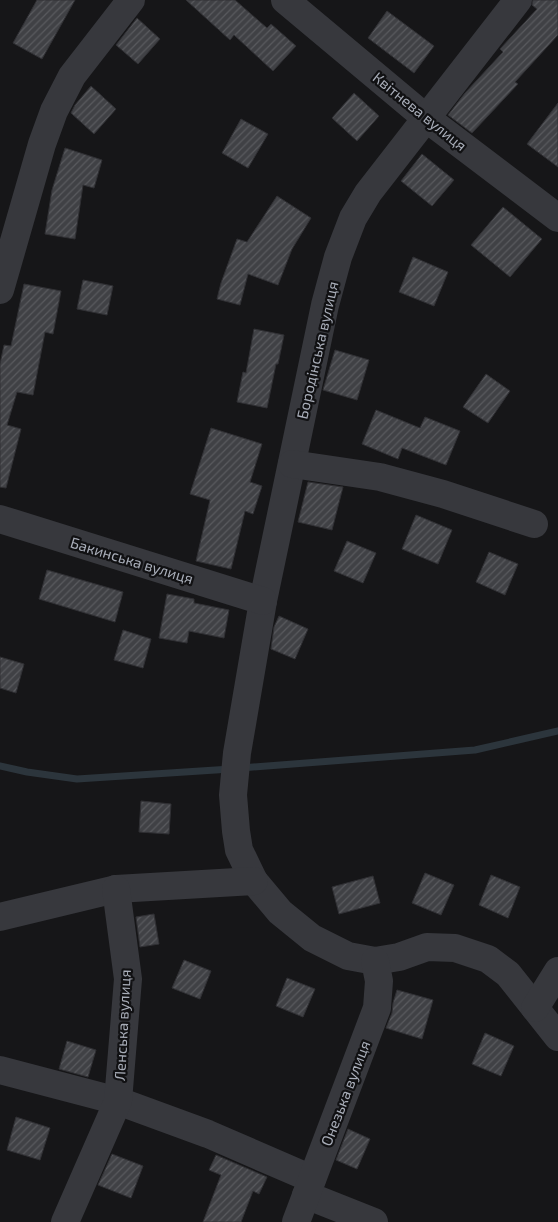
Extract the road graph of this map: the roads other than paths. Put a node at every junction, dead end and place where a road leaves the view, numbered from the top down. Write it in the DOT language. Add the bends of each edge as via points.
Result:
graph roads {
  1 [pos="130,0"];
  2 [pos="285,0"];
  3 [pos="518,0"];
  4 [pos="426,118"];
  5 [pos="558,218"];
  6 [pos="0,290"];
  7 [pos="292,464"];
  8 [pos="0,519"];
  9 [pos="534,524"];
  10 [pos="263,601"];
  11 [pos="254,881"];
  12 [pos="116,889"];
  13 [pos="0,917"];
  14 [pos="375,961"];
  15 [pos="558,971"];
  16 [pos="534,1008"];
  17 [pos="558,1037"];
  18 [pos="0,1070"];
  19 [pos="118,1101"];
  20 [pos="309,1187"];
  21 [pos="65,1222"];
  22 [pos="296,1222"];
  23 [pos="374,1222"];
  1 -- 6 [label="street" via="72,76 54,111"];
  2 -- 4 [label="street, Квітнева вулиця"];
  3 -- 4 [label="street, Бородінська вулиця"];
  4 -- 5 [label="street, Квітнева вулиця"];
  4 -- 7 [label="street, Бородінська вулиця" via="368,193 353,218 325,305"];
  7 -- 9 [label="street" via="380,477"];
  7 -- 10 [label="street, Бородінська вулиця"];
  8 -- 10 [label="street, Бакинська вулиця"];
  10 -- 11 [label="street, Бородінська вулиця" via="233,795 239,850"];
  11 -- 12 [label="street"];
  11 -- 14 [label="street, Бородінська вулиця" via="280,912 312,938 348,956"];
  12 -- 13 [label="street"];
  12 -- 19 [label="street, Ленська вулиця" via="128,979"];
  14 -- 16 [label="street" via="427,947 455,948 488,959 508,974"];
  14 -- 20 [label="street, Онезька вулиця" via="379,981 377,1008"];
  15 -- 16 [label="street"];
  16 -- 17 [label="street"];
  18 -- 19 [label="street"];
  19 -- 20 [label="street, Ленська вулиця" via="208,1134"];
  19 -- 21 [label="street, Ленська вулиця"];
  20 -- 22 [label="street, Онезька вулиця"];
  20 -- 23 [label="street, Ленська вулиця"];
}
